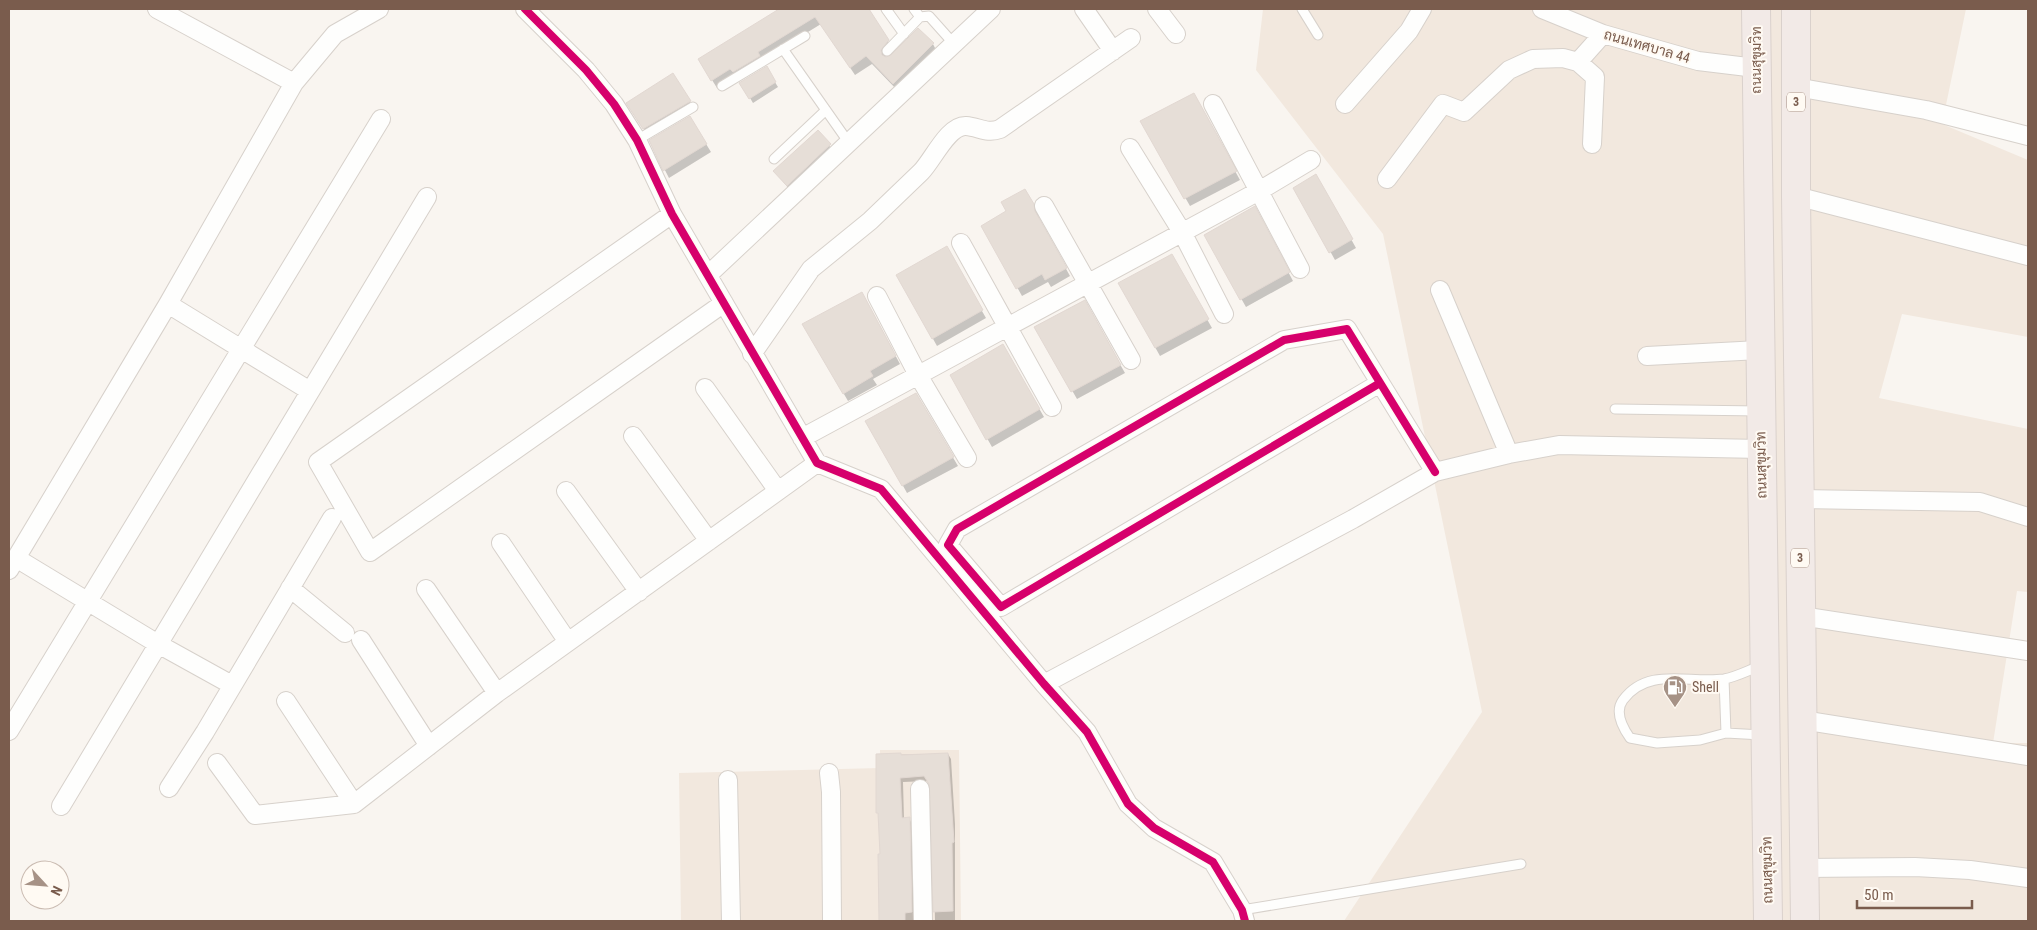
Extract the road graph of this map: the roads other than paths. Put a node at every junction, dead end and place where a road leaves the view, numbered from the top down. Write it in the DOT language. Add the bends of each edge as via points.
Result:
graph roads {
  1 [pos="157,9"];
  2 [pos="379,9"];
  3 [pos="525,9"];
  4 [pos="886,9"];
  5 [pos="914,9"];
  6 [pos="991,9"];
  7 [pos="1084,9"];
  8 [pos="1156,9"];
  9 [pos="1302,9"];
  10 [pos="1422,9"];
  11 [pos="1542,9"];
  12 [pos="1756,9"];
  13 [pos="1796,9"];
  14 [pos="920,17"];
  15 [pos="904,34"];
  16 [pos="1176,34"];
  17 [pos="1318,34"];
  18 [pos="1603,34"];
  19 [pos="805,36"];
  20 [pos="1131,38"];
  21 [pos="954,44"];
  22 [pos="783,49"];
  23 [pos="1113,51"];
  24 [pos="887,52"];
  25 [pos="1578,62"];
  26 [pos="1756,68"];
  27 [pos="294,83"];
  28 [pos="722,86"];
  29 [pos="1796,87"];
  30 [pos="1213,104"];
  31 [pos="1345,104"];
  32 [pos="693,107"];
  33 [pos="826,110"];
  34 [pos="381,119"];
  35 [pos="2028,136"];
  36 [pos="637,140"];
  37 [pos="849,142"];
  38 [pos="1592,144"];
  39 [pos="1130,148"];
  40 [pos="774,159"];
  41 [pos="1311,160"];
  42 [pos="1387,179"];
  43 [pos="1258,191"];
  44 [pos="1796,196"];
  45 [pos="427,197"];
  46 [pos="1044,206"];
  47 [pos="672,214"];
  48 [pos="1182,232"];
  49 [pos="961,243"];
  50 [pos="2028,256"];
  51 [pos="1300,269"];
  52 [pos="708,275"];
  53 [pos="1088,283"];
  54 [pos="1440,290"];
  55 [pos="877,296"];
  56 [pos="724,303"];
  57 [pos="168,304"];
  58 [pos="1224,314"];
  59 [pos="1008,326"];
  60 [pos="240,350"];
  61 [pos="1759,350"];
  62 [pos="752,354"];
  63 [pos="1647,356"];
  64 [pos="1131,360"];
  65 [pos="918,375"];
  66 [pos="1380,383"];
  67 [pos="705,388"];
  68 [pos="310,391"];
  69 [pos="1052,407"];
  70 [pos="1615,409"];
  71 [pos="1760,410"];
  72 [pos="633,436"];
  73 [pos="802,438"];
  74 [pos="1761,449"];
  75 [pos="1509,454"];
  76 [pos="967,458"];
  77 [pos="817,463"];
  78 [pos="1435,472"];
  79 [pos="566,491"];
  80 [pos="778,491"];
  81 [pos="1800,499"];
  82 [pos="332,518"];
  83 [pos="2028,518"];
  84 [pos="708,541"];
  85 [pos="501,543"];
  86 [pos="12,564"];
  87 [pos="290,588"];
  88 [pos="426,589"];
  89 [pos="638,592"];
  90 [pos="88,601"];
  91 [pos="1801,616"];
  92 [pos="568,642"];
  93 [pos="158,644"];
  94 [pos="2028,651"];
  95 [pos="1764,664"];
  96 [pos="1724,679"];
  97 [pos="1044,684"];
  98 [pos="232,685"];
  99 [pos="497,694"];
  100 [pos="286,701"];
  101 [pos="1802,720"];
  102 [pos="9,731"];
  103 [pos="1726,733"];
  104 [pos="1765,735"];
  105 [pos="430,746"];
  106 [pos="2028,756"];
  107 [pos="217,763"];
  108 [pos="829,773"];
  109 [pos="728,780"];
  110 [pos="168,788"];
  111 [pos="920,790"];
  112 [pos="354,804"];
  113 [pos="61,806"];
  114 [pos="1520,864"];
  115 [pos="1804,868"];
  116 [pos="2028,878"];
  117 [pos="1244,916"];
  118 [pos="730,921"];
  119 [pos="832,921"];
  120 [pos="923,921"];
  121 [pos="1768,921"];
  122 [pos="1805,921"];
  1 -- 27 [label="street"];
  2 -- 27 [label="street" via="335,34"];
  3 -- 36 [label="street" via="586,70 614,104"];
  4 -- 15 [label="lane"];
  5 -- 14 [label="lane"];
  6 -- 21 [label="street"];
  7 -- 23 [label="street"];
  8 -- 16 [label="street"];
  9 -- 17 [label="lane"];
  10 -- 31 [label="street" via="1409,31"];
  11 -- 18 [label="street, ถนนเทศบาล 44"];
  12 -- 26 [label="highway, ถนนสุขุมวิท"];
  13 -- 29 [label="highway, 3"];
  14 -- 15 [label="lane"];
  14 -- 21 [label="lane" via="929,16"];
  15 -- 24 [label="lane"];
  18 -- 25 [label="street"];
  18 -- 26 [label="street, ถนนเทศบาล 44" via="1698,61"];
  19 -- 22 [label="lane"];
  20 -- 23 [label="street"];
  21 -- 37 [label="street"];
  22 -- 28 [label="lane"];
  22 -- 33 [label="lane"];
  23 -- 62 [label="street" via="1000,130 991,132 966,126 957,127 948,134 921,172 870,221 812,269"];
  25 -- 38 [label="street" via="1596,77"];
  25 -- 42 [label="street" via="1562,58 1533,59 1509,70 1464,112 1443,104"];
  26 -- 61 [label="highway, ถนนสุขุมวิท"];
  27 -- 57 [label="street"];
  29 -- 35 [label="street" via="1926,110"];
  29 -- 44 [label="highway, 3"];
  30 -- 43 [label="street"];
  32 -- 36 [label="lane"];
  33 -- 37 [label="lane"];
  33 -- 40 [label="lane"];
  34 -- 60 [label="street"];
  36 -- 47 [label="street"];
  37 -- 52 [label="street"];
  39 -- 48 [label="street"];
  41 -- 43 [label="street"];
  43 -- 48 [label="street"];
  43 -- 51 [label="street"];
  44 -- 50 [label="street"];
  44 -- 81 [label="highway, 3"];
  45 -- 68 [label="street"];
  46 -- 53 [label="street"];
  47 -- 52 [label="street"];
  47 -- 56 [label="street" via="318,462 370,552"];
  48 -- 53 [label="street"];
  48 -- 58 [label="street"];
  49 -- 59 [label="street"];
  52 -- 56 [label="street"];
  53 -- 59 [label="street"];
  53 -- 64 [label="street"];
  54 -- 75 [label="street"];
  55 -- 65 [label="street"];
  56 -- 62 [label="street"];
  57 -- 60 [label="street"];
  57 -- 86 [label="street"];
  59 -- 65 [label="street"];
  59 -- 69 [label="street"];
  60 -- 68 [label="street"];
  60 -- 90 [label="street"];
  61 -- 63 [label="street"];
  61 -- 71 [label="highway, ถนนสุขุมวิท"];
  62 -- 73 [label="street"];
  65 -- 73 [label="street"];
  65 -- 76 [label="street"];
  66 -- 66 [label="street" via="1347,329 1284,340 957,529 948,544 1001,607"];
  66 -- 78 [label="street"];
  67 -- 80 [label="street"];
  68 -- 93 [label="street"];
  70 -- 71 [label="lane"];
  71 -- 74 [label="highway, ถนนสุขุมวิท"];
  72 -- 84 [label="street"];
  73 -- 77 [label="street"];
  74 -- 75 [label="street" via="1559,444"];
  74 -- 95 [label="highway, ถนนสุขุมวิท"];
  75 -- 78 [label="street"];
  77 -- 80 [label="street"];
  77 -- 97 [label="street" via="881,489"];
  78 -- 97 [label="street"];
  79 -- 89 [label="street"];
  80 -- 84 [label="street"];
  81 -- 83 [label="street" via="1980,502"];
  81 -- 91 [label="highway, 3"];
  82 -- 87 [label="street"];
  84 -- 89 [label="street"];
  85 -- 92 [label="street"];
  86 -- 90 [label="street"];
  87 -- 98 [label="street"];
  87 -- 105 [label="street" via="353,637"];
  88 -- 99 [label="street"];
  89 -- 92 [label="street"];
  90 -- 93 [label="street"];
  90 -- 102 [label="street"];
  91 -- 94 [label="street"];
  91 -- 101 [label="highway, 3"];
  92 -- 99 [label="street"];
  93 -- 98 [label="street"];
  93 -- 113 [label="street"];
  95 -- 96 [label="lane"];
  95 -- 104 [label="highway, ถนนสุขุมวิท"];
  96 -- 103 [label="lane"];
  96 -- 103 [label="lane" via="1654,679 1631,689 1621,703 1620,724 1630,738 1657,743 1700,740"];
  97 -- 117 [label="street" via="1087,732 1128,804 1154,828 1213,862"];
  98 -- 110 [label="street"];
  99 -- 105 [label="street"];
  100 -- 112 [label="street"];
  101 -- 106 [label="street"];
  101 -- 115 [label="highway, 3"];
  103 -- 104 [label="lane"];
  104 -- 121 [label="highway, ถนนสุขุมวิท"];
  105 -- 112 [label="street"];
  107 -- 112 [label="street" via="255,815"];
  108 -- 119 [label="street"];
  109 -- 118 [label="street"];
  111 -- 120 [label="street"];
  114 -- 117 [label="lane"];
  115 -- 116 [label="street" via="1951,869"];
  115 -- 122 [label="highway, 3"];
}
